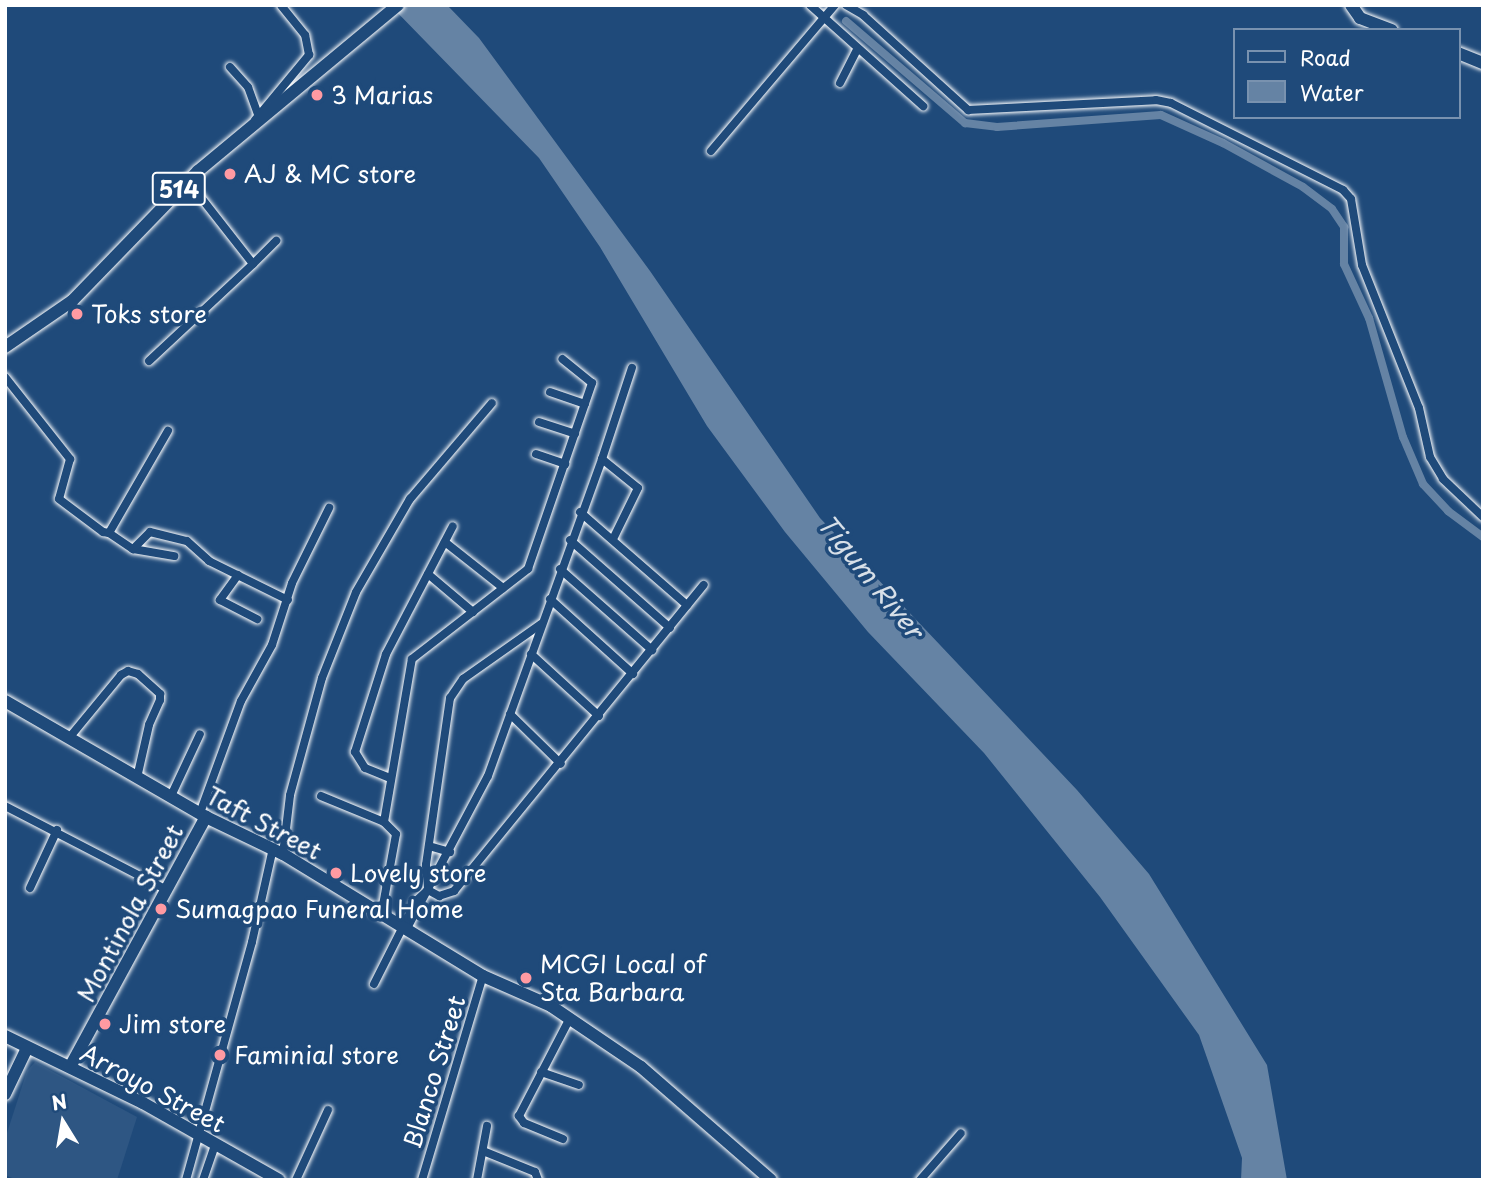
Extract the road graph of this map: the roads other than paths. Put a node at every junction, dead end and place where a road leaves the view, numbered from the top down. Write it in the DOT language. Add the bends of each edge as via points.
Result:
graph roads {
  1 [pos="281,5"];
  2 [pos="398,5"];
  3 [pos="810,5"];
  4 [pos="835,5"];
  5 [pos="846,5"];
  6 [pos="1351,5"];
  7 [pos="824,17"];
  8 [pos="1387,28"];
  9 [pos="857,49"];
  10 [pos="1460,54"];
  11 [pos="1483,62"];
  12 [pos="230,67"];
  13 [pos="840,83"];
  14 [pos="923,106"];
  15 [pos="258,114"];
  16 [pos="252,129"];
  17 [pos="711,150"];
  18 [pos="188,181"];
  19 [pos="276,242"];
  20 [pos="253,264"];
  21 [pos="5,347"];
  22 [pos="562,359"];
  23 [pos="149,361"];
  24 [pos="632,368"];
  25 [pos="5,377"];
  26 [pos="550,392"];
  27 [pos="492,403"];
  28 [pos="585,404"];
  29 [pos="539,422"];
  30 [pos="168,431"];
  31 [pos="575,434"];
  32 [pos="536,454"];
  33 [pos="602,459"];
  34 [pos="565,464"];
  35 [pos="329,508"];
  36 [pos="580,512"];
  37 [pos="1483,517"];
  38 [pos="453,526"];
  39 [pos="109,533"];
  40 [pos="613,539"];
  41 [pos="570,540"];
  42 [pos="445,542"];
  43 [pos="134,549"];
  44 [pos="174,556"];
  45 [pos="560,569"];
  46 [pos="428,574"];
  47 [pos="239,575"];
  48 [pos="704,585"];
  49 [pos="503,588"];
  50 [pos="288,600"];
  51 [pos="550,600"];
  52 [pos="687,606"];
  53 [pos="473,612"];
  54 [pos="257,619"];
  55 [pos="541,624"];
  56 [pos="670,628"];
  57 [pos="652,650"];
  58 [pos="531,654"];
  59 [pos="633,674"];
  60 [pos="5,701"];
  61 [pos="510,714"];
  62 [pos="599,716"];
  63 [pos="200,734"];
  64 [pos="69,738"];
  65 [pos="561,764"];
  66 [pos="137,778"];
  67 [pos="390,778"];
  68 [pos="171,796"];
  69 [pos="320,796"];
  70 [pos="5,806"];
  71 [pos="203,815"];
  72 [pos="384,822"];
  73 [pos="57,830"];
  74 [pos="429,845"];
  75 [pos="278,851"];
  76 [pos="450,852"];
  77 [pos="30,888"];
  78 [pos="167,890"];
  79 [pos="428,890"];
  80 [pos="381,917"];
  81 [pos="404,929"];
  82 [pos="483,976"];
  83 [pos="374,984"];
  84 [pos="570,1018"];
  85 [pos="5,1036"];
  86 [pos="27,1048"];
  87 [pos="70,1067"];
  88 [pos="541,1072"];
  89 [pos="579,1085"];
  90 [pos="5,1094"];
  91 [pos="328,1110"];
  92 [pos="487,1126"];
  93 [pos="961,1133"];
  94 [pos="200,1136"];
  95 [pos="563,1139"];
  96 [pos="215,1145"];
  97 [pos="483,1151"];
  98 [pos="186,1180"];
  99 [pos="203,1180"];
  100 [pos="279,1180"];
  101 [pos="296,1180"];
  102 [pos="422,1180"];
  103 [pos="477,1180"];
  104 [pos="538,1180"];
  105 [pos="771,1180"];
  106 [pos="920,1180"];
  1 -- 15 [label="street" via="305,35 309,55"];
  2 -- 16 [label="main road, 514"];
  3 -- 7 [label="street"];
  4 -- 7 [label="street"];
  5 -- 37 [label="street" via="863,15 968,110 1139,100 1171,103 1343,190 1351,199 1362,265 1419,408 1430,457 1443,479"];
  6 -- 8 [label="main road" via="1360,18"];
  7 -- 9 [label="street"];
  7 -- 17 [label="street"];
  9 -- 13 [label="street"];
  9 -- 14 [label="street"];
  10 -- 11 [label="main road"];
  12 -- 15 [label="street" via="247,87"];
  15 -- 16 [label="street"];
  16 -- 18 [label="main road, 514"];
  18 -- 20 [label="street"];
  18 -- 21 [label="main road, 514" via="72,301"];
  19 -- 20 [label="street"];
  20 -- 23 [label="street"];
  22 -- 28 [label="street" via="592,383"];
  24 -- 33 [label="street"];
  25 -- 39 [label="street" via="70,459 59,499"];
  26 -- 28 [label="street"];
  27 -- 75 [label="street" via="410,499 356,592 322,678"];
  28 -- 31 [label="street"];
  29 -- 31 [label="street"];
  30 -- 39 [label="street"];
  31 -- 34 [label="street"];
  32 -- 34 [label="street"];
  33 -- 36 [label="street"];
  33 -- 40 [label="street" via="638,488"];
  34 -- 49 [label="street" via="528,569"];
  35 -- 50 [label="street"];
  36 -- 40 [label="street"];
  36 -- 41 [label="street"];
  38 -- 42 [label="street"];
  39 -- 43 [label="street"];
  40 -- 52 [label="street"];
  41 -- 45 [label="street"];
  41 -- 56 [label="street"];
  42 -- 46 [label="street"];
  42 -- 49 [label="street"];
  43 -- 44 [label="street"];
  43 -- 47 [label="street" via="150,533 177,538"];
  45 -- 51 [label="street"];
  45 -- 57 [label="street"];
  46 -- 53 [label="street"];
  46 -- 67 [label="street" via="386,654 355,752 365,768"];
  47 -- 50 [label="street"];
  47 -- 54 [label="street" via="220,600"];
  48 -- 52 [label="street"];
  49 -- 53 [label="street"];
  50 -- 71 [label="street" via="272,645 241,701"];
  51 -- 55 [label="street"];
  51 -- 59 [label="street"];
  52 -- 56 [label="street"];
  53 -- 67 [label="street" via="412,659"];
  55 -- 58 [label="street"];
  55 -- 74 [label="street" via="454,689"];
  56 -- 57 [label="street"];
  57 -- 59 [label="street"];
  58 -- 61 [label="street"];
  58 -- 62 [label="street"];
  59 -- 62 [label="street"];
  60 -- 64 [label="main road, Taft Street"];
  61 -- 65 [label="street"];
  61 -- 76 [label="street" via="488,776"];
  62 -- 65 [label="street"];
  63 -- 68 [label="street"];
  64 -- 66 [label="main road, Taft Street"];
  64 -- 66 [label="street" via="121,675 128,671 138,674 160,694 160,700"];
  65 -- 79 [label="street" via="454,891 447,896"];
  66 -- 68 [label="main road, Taft Street"];
  67 -- 72 [label="street"];
  68 -- 71 [label="main road, Taft Street"];
  69 -- 72 [label="street"];
  70 -- 73 [label="street"];
  71 -- 75 [label="main road, Taft Street"];
  71 -- 78 [label="main road, Montinola Street"];
  72 -- 80 [label="street" via="396,834"];
  73 -- 77 [label="street"];
  73 -- 78 [label="street"];
  74 -- 76 [label="street"];
  74 -- 79 [label="street"];
  75 -- 80 [label="main road, Taft Street"];
  75 -- 94 [label="street"];
  76 -- 79 [label="street"];
  78 -- 87 [label="main road, Montinola Street"];
  79 -- 81 [label="street" via="416,901"];
  80 -- 81 [label="main road, Taft Street"];
  81 -- 82 [label="main road, Taft Street"];
  81 -- 83 [label="street"];
  82 -- 84 [label="main road, Taft Street"];
  82 -- 102 [label="street, Blanco Street"];
  84 -- 88 [label="street"];
  84 -- 105 [label="main road, Taft Street" via="641,1067"];
  85 -- 86 [label="main road, Arroyo Street"];
  86 -- 87 [label="main road, Arroyo Street"];
  86 -- 90 [label="main road"];
  87 -- 94 [label="main road, Arroyo Street"];
  88 -- 89 [label="street"];
  88 -- 95 [label="street" via="520,1120"];
  91 -- 101 [label="street"];
  92 -- 97 [label="street"];
  93 -- 106 [label="street"];
  94 -- 96 [label="main road, Arroyo Street"];
  94 -- 98 [label="street"];
  96 -- 99 [label="street"];
  96 -- 100 [label="main road, Arroyo Street"];
  97 -- 103 [label="street"];
  97 -- 104 [label="street" via="535,1172"];
}
